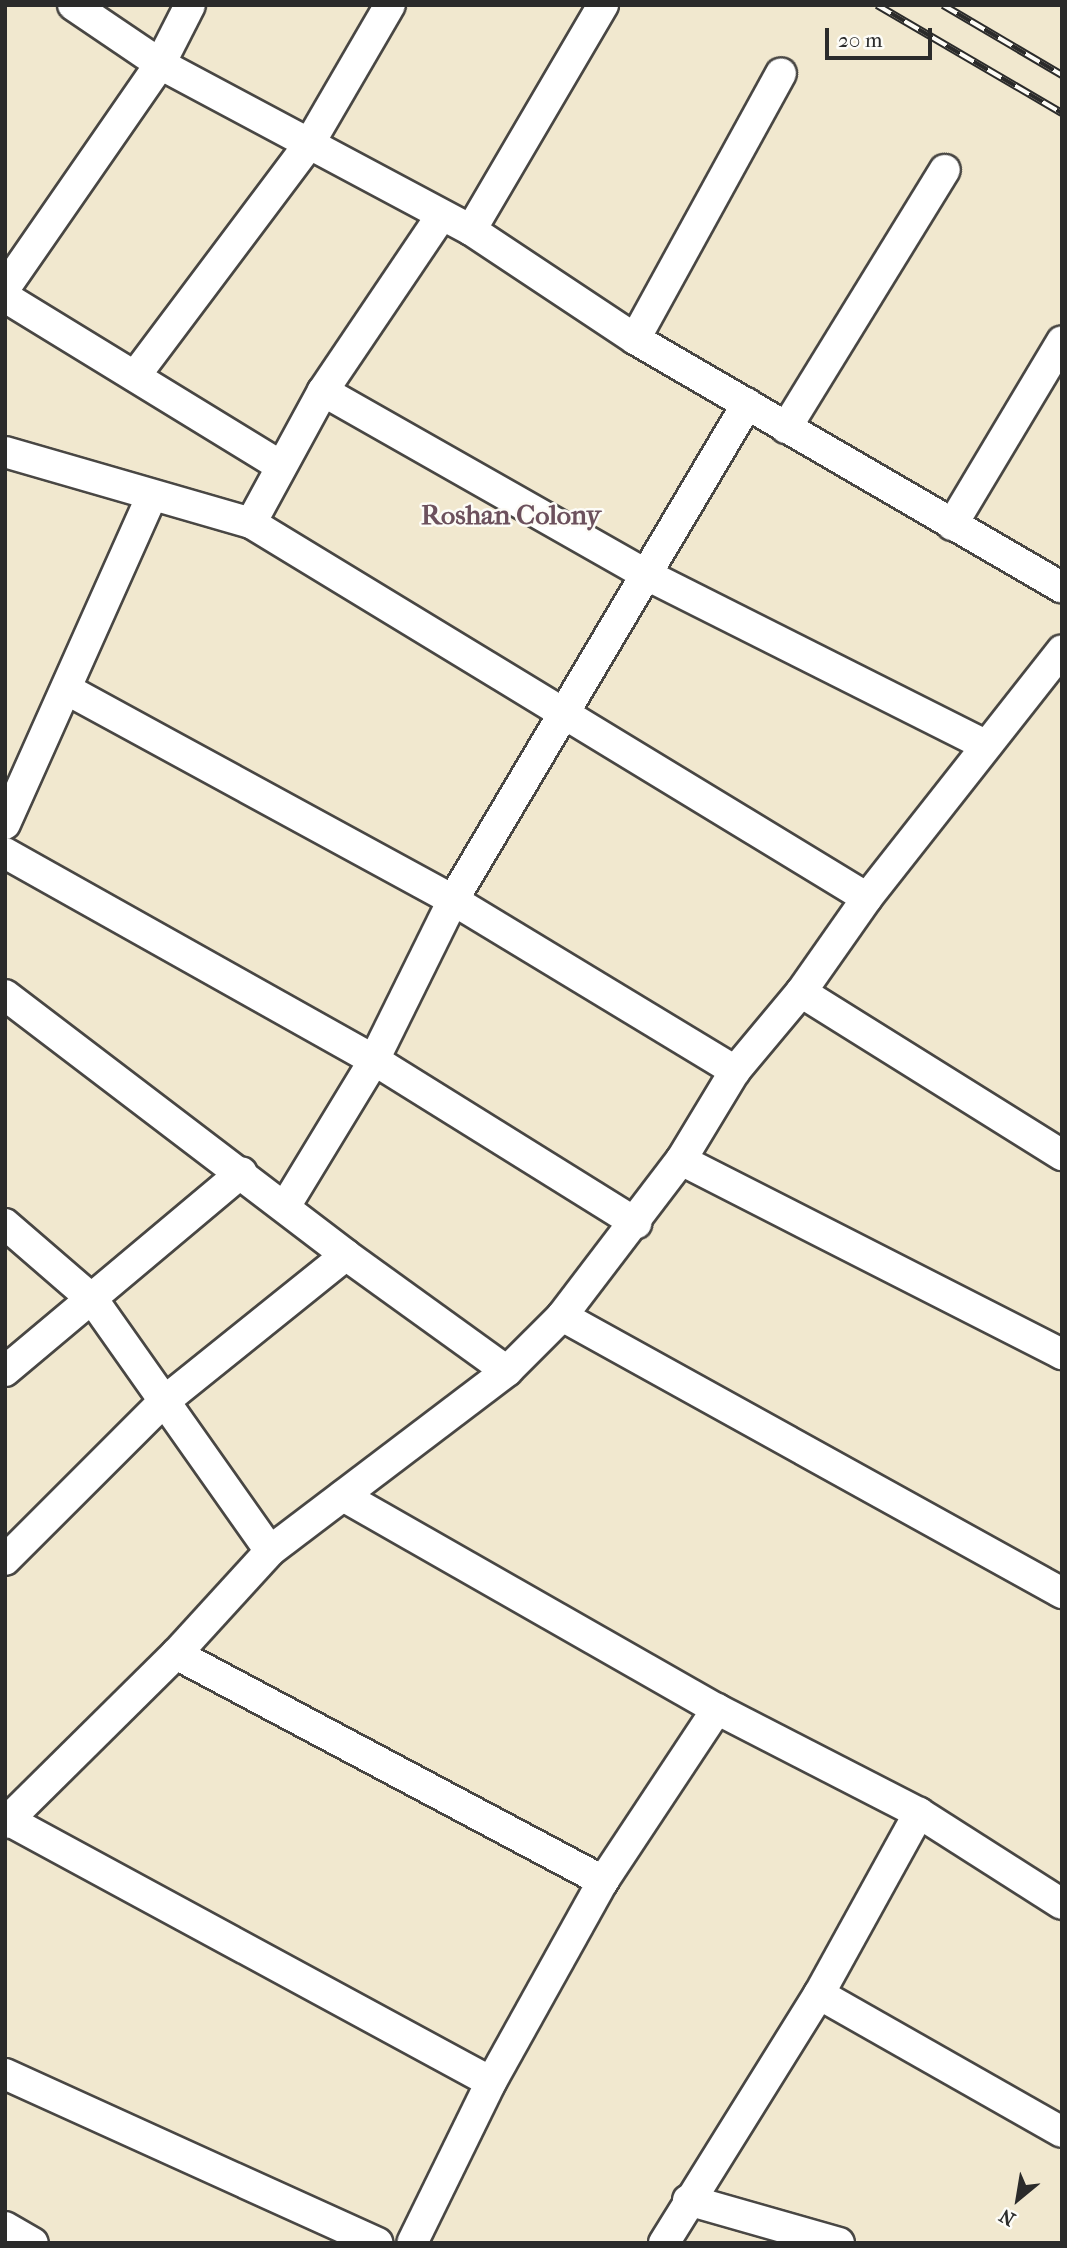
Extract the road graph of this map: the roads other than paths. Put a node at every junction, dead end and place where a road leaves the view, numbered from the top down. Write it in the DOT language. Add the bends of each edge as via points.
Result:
graph roads {
  1 [pos="73,5"];
  2 [pos="190,5"];
  3 [pos="390,5"];
  4 [pos="603,5"];
  5 [pos="160,64"];
  6 [pos="781,73"];
  7 [pos="309,144"];
  8 [pos="945,170"];
  9 [pos="441,216"];
  10 [pos="471,230"];
  11 [pos="5,288"];
  12 [pos="5,297"];
  13 [pos="635,339"];
  14 [pos="1062,341"];
  15 [pos="135,376"];
  16 [pos="323,391"];
  17 [pos="747,404"];
  18 [pos="786,428"];
  19 [pos="5,452"];
  20 [pos="281,466"];
  21 [pos="152,496"];
  22 [pos="251,523"];
  23 [pos="952,525"];
  24 [pos="645,574"];
  25 [pos="1062,588"];
  26 [pos="1062,650"];
  27 [pos="66,689"];
  28 [pos="561,713"];
  29 [pos="985,745"];
  30 [pos="5,824"];
  31 [pos="5,853"];
  32 [pos="867,898"];
  33 [pos="453,900"];
  34 [pos="801,992"];
  35 [pos="5,995"];
  36 [pos="374,1060"];
  37 [pos="735,1071"];
  38 [pos="1062,1156"];
  39 [pos="681,1160"];
  40 [pos="242,1172"];
  41 [pos="286,1205"];
  42 [pos="636,1223"];
  43 [pos="5,1224"];
  44 [pos="346,1255"];
  45 [pos="93,1300"];
  46 [pos="562,1316"];
  47 [pos="1062,1354"];
  48 [pos="5,1371"];
  49 [pos="507,1371"];
  50 [pos="162,1403"];
  51 [pos="343,1496"];
  52 [pos="270,1551"];
  53 [pos="5,1560"];
  54 [pos="1062,1593"];
  55 [pos="176,1654"];
  56 [pos="717,1709"];
  57 [pos="919,1813"];
  58 [pos="6,1822"];
  59 [pos="603,1881"];
  60 [pos="1062,1904"];
  61 [pos="819,1994"];
  62 [pos="5,2074"];
  63 [pos="491,2082"];
  64 [pos="1062,2132"];
  65 [pos="688,2200"];
  66 [pos="5,2227"];
  67 [pos="33,2243"];
  68 [pos="378,2243"];
  69 [pos="412,2243"];
  70 [pos="664,2243"];
  71 [pos="839,2243"];
  1 -- 5 [label="street"];
  2 -- 5 [label="street"];
  3 -- 7 [label="street"];
  4 -- 10 [label="street"];
  5 -- 7 [label="street"];
  5 -- 11 [label="street"];
  6 -- 13 [label="street"];
  7 -- 9 [label="street"];
  7 -- 15 [label="street"];
  8 -- 18 [label="street"];
  9 -- 10 [label="street"];
  9 -- 16 [label="street"];
  10 -- 13 [label="street"];
  12 -- 15 [label="street"];
  13 -- 17 [label="street"];
  14 -- 23 [label="street"];
  15 -- 20 [label="street"];
  16 -- 20 [label="street"];
  16 -- 24 [label="street"];
  17 -- 18 [label="street"];
  17 -- 24 [label="street"];
  18 -- 23 [label="street"];
  19 -- 21 [label="street"];
  20 -- 22 [label="street"];
  21 -- 22 [label="street"];
  21 -- 27 [label="street"];
  22 -- 28 [label="street"];
  23 -- 25 [label="street"];
  24 -- 28 [label="street"];
  24 -- 29 [label="street"];
  26 -- 29 [label="street"];
  27 -- 30 [label="street"];
  27 -- 33 [label="street"];
  28 -- 32 [label="street"];
  28 -- 33 [label="street"];
  29 -- 32 [label="street"];
  31 -- 36 [label="street"];
  32 -- 34 [label="street"];
  33 -- 36 [label="street"];
  33 -- 37 [label="street"];
  34 -- 37 [label="street"];
  34 -- 38 [label="street"];
  35 -- 40 [label="street"];
  36 -- 41 [label="street"];
  36 -- 42 [label="street"];
  37 -- 39 [label="street"];
  39 -- 42 [label="street"];
  39 -- 47 [label="street"];
  40 -- 41 [label="street"];
  40 -- 45 [label="street"];
  41 -- 44 [label="street"];
  42 -- 46 [label="street"];
  43 -- 45 [label="street"];
  44 -- 49 [label="street"];
  44 -- 50 [label="street"];
  45 -- 48 [label="street"];
  45 -- 50 [label="street"];
  46 -- 49 [label="street"];
  46 -- 54 [label="street"];
  49 -- 51 [label="street"];
  50 -- 52 [label="street"];
  50 -- 53 [label="street"];
  51 -- 52 [label="street"];
  51 -- 56 [label="street"];
  52 -- 55 [label="street"];
  55 -- 58 [label="street"];
  55 -- 59 [label="street"];
  56 -- 57 [label="street"];
  56 -- 59 [label="street"];
  57 -- 60 [label="street"];
  57 -- 61 [label="street"];
  58 -- 63 [label="street"];
  59 -- 63 [label="street"];
  61 -- 64 [label="street"];
  61 -- 65 [label="street"];
  62 -- 68 [label="street"];
  63 -- 69 [label="street"];
  65 -- 70 [label="street"];
  65 -- 71 [label="street"];
  66 -- 67 [label="street"];
}
